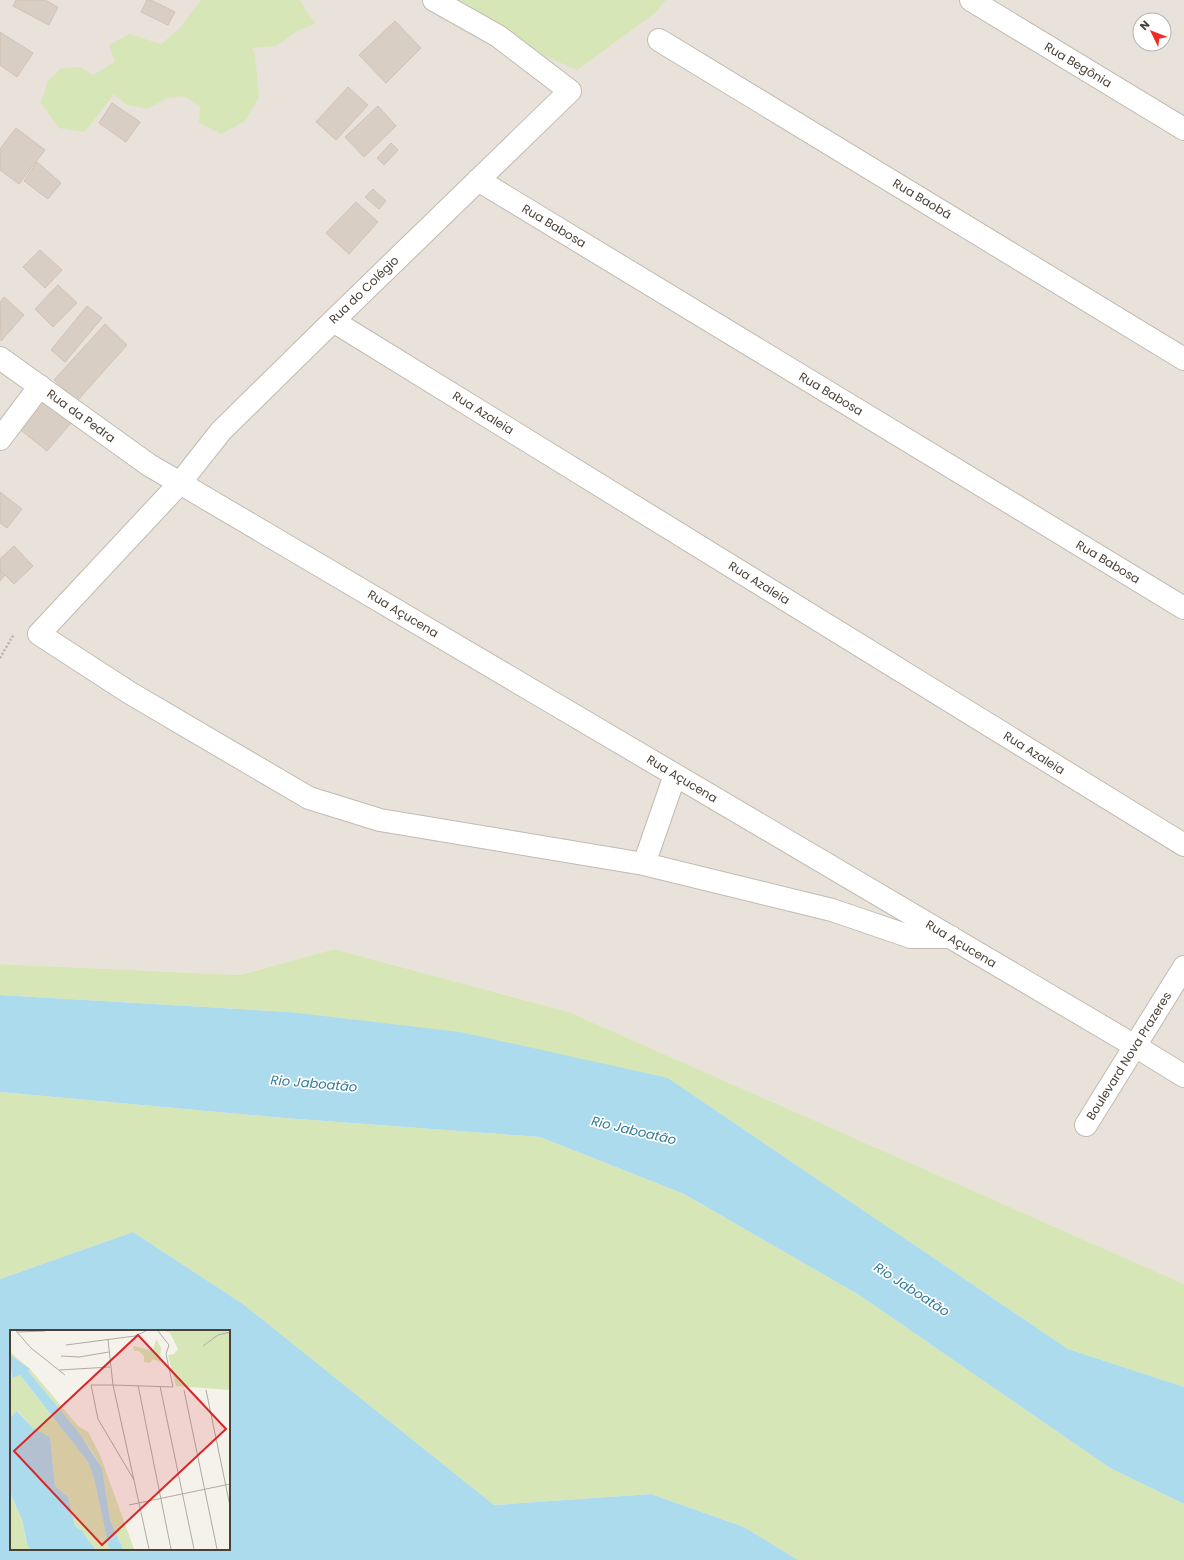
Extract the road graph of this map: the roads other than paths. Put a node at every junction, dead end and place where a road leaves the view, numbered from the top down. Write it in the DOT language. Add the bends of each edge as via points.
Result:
graph roads {
  1 [pos="434,0"];
  2 [pos="971,0"];
  3 [pos="659,40"];
  4 [pos="1184,129"];
  5 [pos="478,180"];
  6 [pos="333,321"];
  7 [pos="0,358"];
  8 [pos="1184,359"];
  9 [pos="40,386"];
  10 [pos="0,439"];
  11 [pos="172,478"];
  12 [pos="1184,608"];
  13 [pos="675,775"];
  14 [pos="1184,845"];
  15 [pos="644,864"];
  16 [pos="951,937"];
  17 [pos="1184,967"];
  18 [pos="1135,1046"];
  19 [pos="1184,1076"];
  20 [pos="1086,1125"];
  1 -- 5 [label="street, Rua do Colégio" via="498,36 570,92"];
  2 -- 4 [label="street, Rua Begônia"];
  3 -- 8 [label="street, Rua Baobá"];
  5 -- 6 [label="street, Rua do Colégio"];
  5 -- 12 [label="street, Rua Babosa"];
  6 -- 11 [label="street, Rua do Colégio"];
  6 -- 14 [label="street, Rua Azaleia"];
  7 -- 9 [label="street, Rua da Pedra"];
  9 -- 10 [label="street"];
  9 -- 11 [label="street, Rua da Pedra" via="148,465"];
  11 -- 13 [label="street, Rua Açucena"];
  11 -- 15 [label="street, Rua do Colégio" via="39,634 130,693 309,798 380,820"];
  13 -- 15 [label="street"];
  13 -- 16 [label="street, Rua Açucena"];
  15 -- 16 [label="street" via="832,910 911,937"];
  16 -- 18 [label="street, Rua Açucena"];
  17 -- 18 [label="street, Boulevard Nova Prazeres"];
  18 -- 19 [label="street, Rua Açucena"];
  18 -- 20 [label="street, Boulevard Nova Prazeres"];
}
